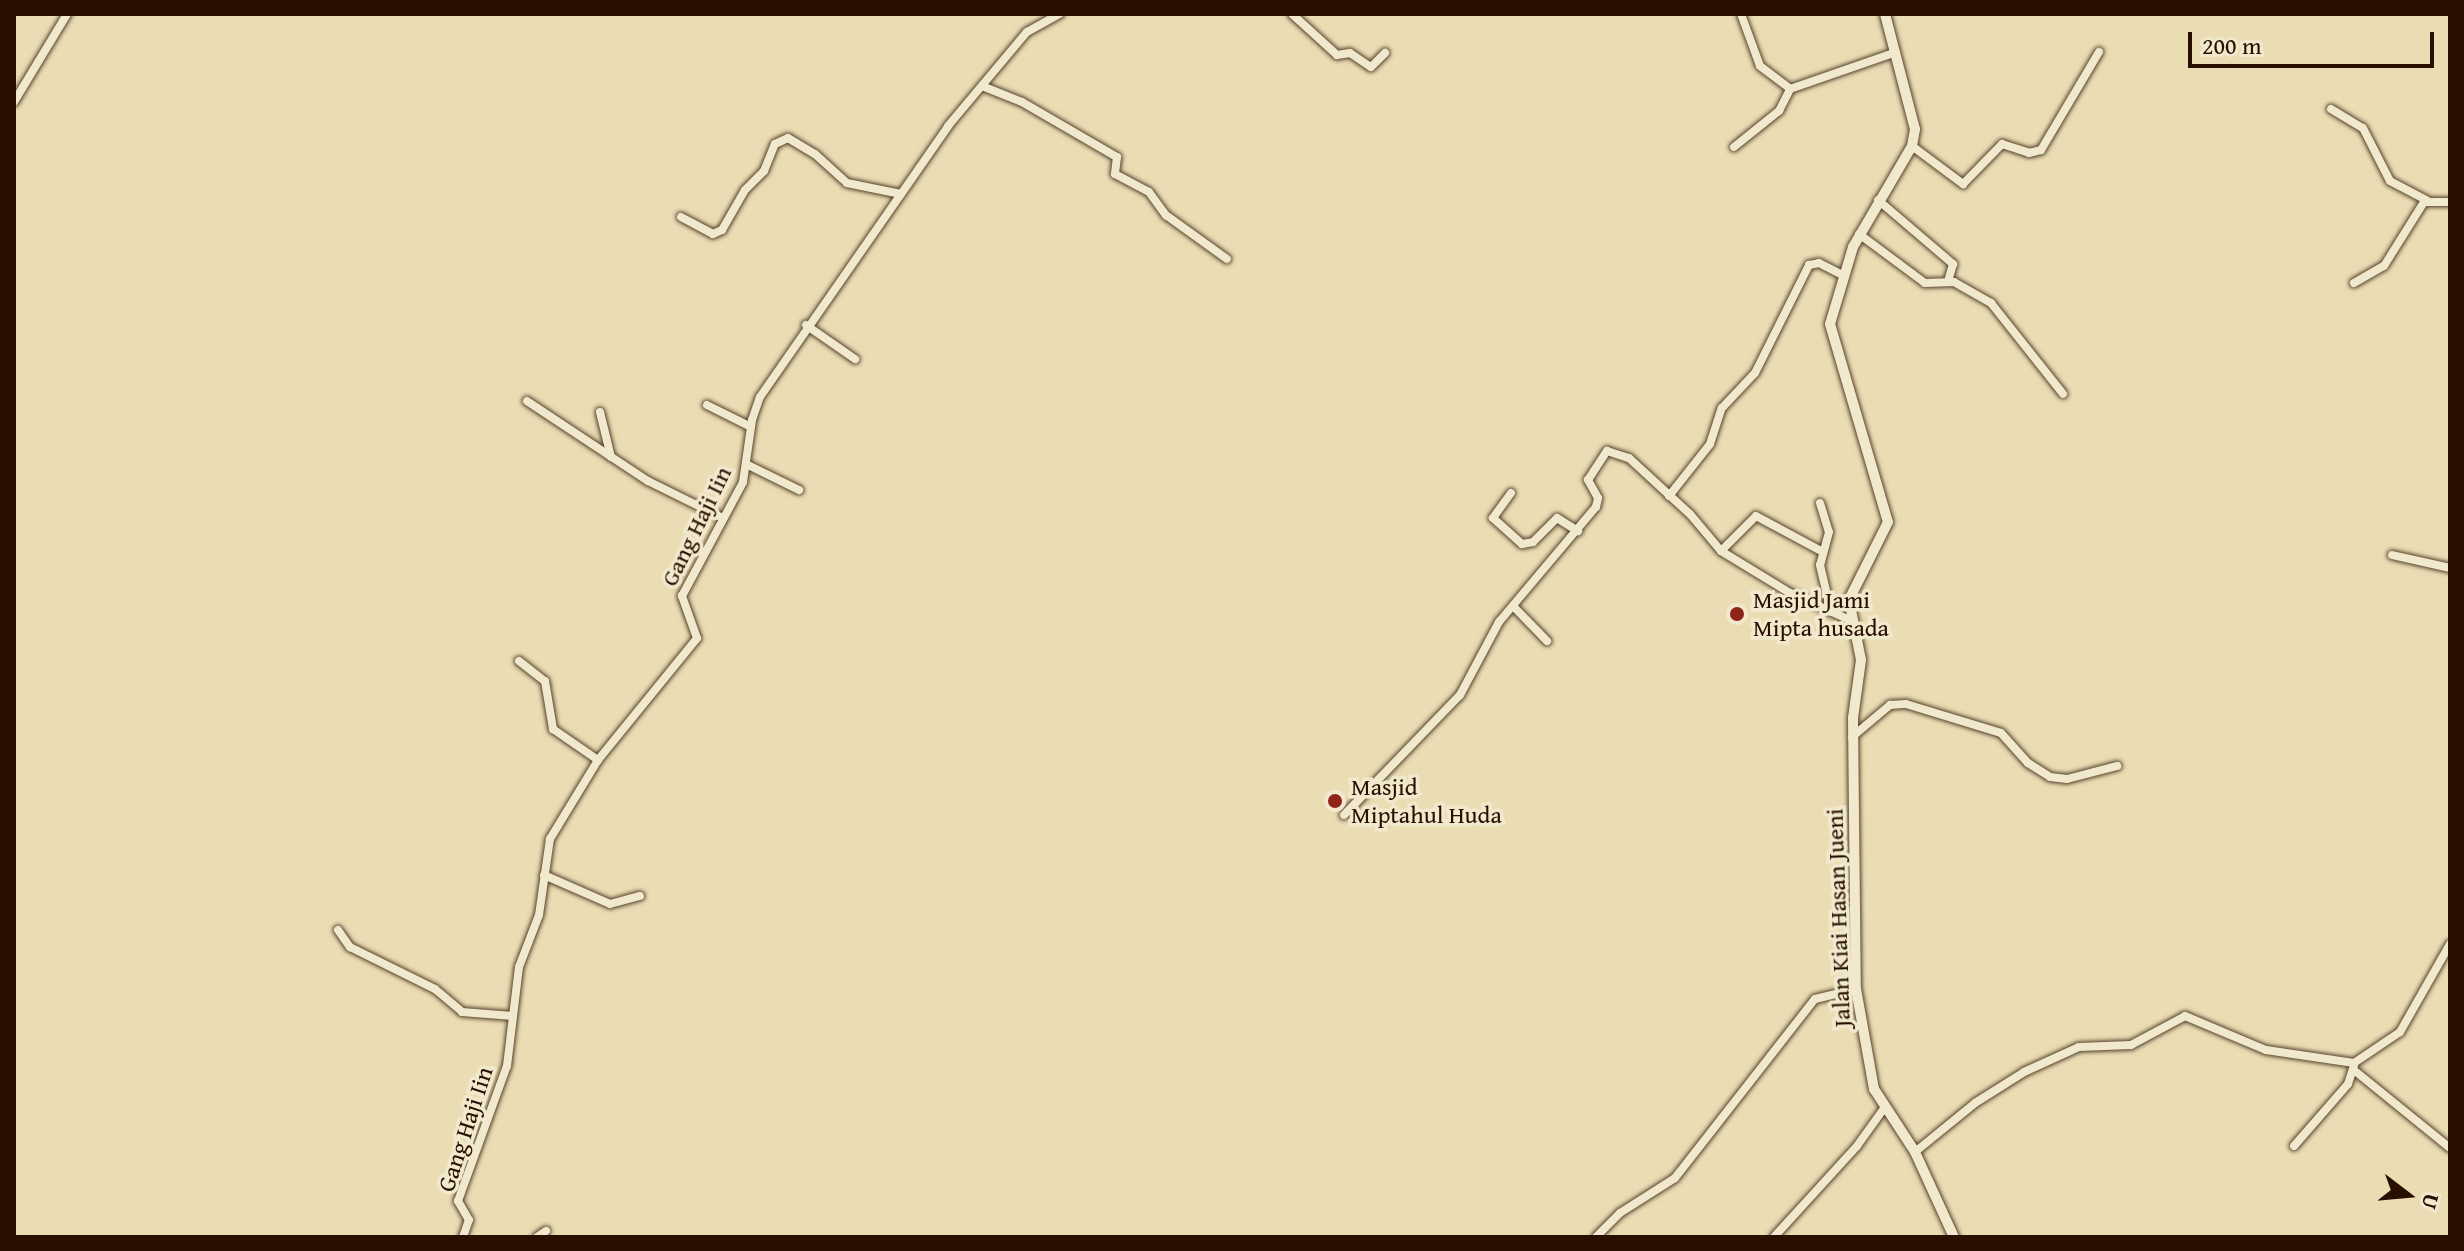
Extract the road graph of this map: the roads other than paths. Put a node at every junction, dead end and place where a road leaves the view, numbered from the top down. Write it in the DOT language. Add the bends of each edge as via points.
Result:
graph roads {
  1 [pos="67,14"];
  2 [pos="1060,14"];
  3 [pos="1292,14"];
  4 [pos="1741,14"];
  5 [pos="1887,15"];
  6 [pos="1896,52"];
  7 [pos="2099,52"];
  8 [pos="1385,53"];
  9 [pos="982,86"];
  10 [pos="1790,89"];
  11 [pos="14,102"];
  12 [pos="2331,109"];
  13 [pos="1912,146"];
  14 [pos="1734,147"];
  15 [pos="901,194"];
  16 [pos="1878,200"];
  17 [pos="2428,201"];
  18 [pos="2450,202"];
  19 [pos="681,217"];
  20 [pos="1859,234"];
  21 [pos="1227,259"];
  22 [pos="1841,274"];
  23 [pos="1948,281"];
  24 [pos="2354,283"];
  25 [pos="806,325"];
  26 [pos="855,359"];
  27 [pos="2063,394"];
  28 [pos="527,401"];
  29 [pos="707,405"];
  30 [pos="600,412"];
  31 [pos="751,427"];
  32 [pos="611,457"];
  33 [pos="748,465"];
  34 [pos="799,490"];
  35 [pos="1511,493"];
  36 [pos="1669,496"];
  37 [pos="1820,503"];
  38 [pos="723,518"];
  39 [pos="1578,531"];
  40 [pos="1721,551"];
  41 [pos="1821,551"];
  42 [pos="2392,555"];
  43 [pos="2450,568"];
  44 [pos="1513,606"];
  45 [pos="1831,612"];
  46 [pos="1850,620"];
  47 [pos="1547,641"];
  48 [pos="519,661"];
  49 [pos="1852,737"];
  50 [pos="598,760"];
  51 [pos="2117,766"];
  52 [pos="1344,815"];
  53 [pos="544,875"];
  54 [pos="640,896"];
  55 [pos="338,930"];
  56 [pos="2450,944"];
  57 [pos="1856,989"];
  58 [pos="513,1016"];
  59 [pos="2354,1067"];
  60 [pos="1885,1107"];
  61 [pos="2294,1146"];
  62 [pos="2450,1148"];
  63 [pos="1915,1152"];
  64 [pos="546,1231"];
  65 [pos="463,1237"];
  66 [pos="537,1237"];
  67 [pos="1596,1237"];
  68 [pos="1774,1237"];
  69 [pos="1954,1237"];
  1 -- 11 [label="street"];
  2 -- 9 [label="street, Gang Haji Iin" via="1027,32"];
  3 -- 8 [label="street" via="1337,55 1350,53 1371,67"];
  4 -- 10 [label="street" via="1760,66"];
  5 -- 6 [label="street"];
  6 -- 10 [label="street"];
  6 -- 13 [label="street" via="1913,113"];
  7 -- 13 [label="street" via="2041,150 2029,153 2002,144 1963,184"];
  9 -- 15 [label="street, Gang Haji Iin"];
  9 -- 21 [label="street" via="1022,102 1117,157 1115,174 1149,192 1166,215"];
  10 -- 14 [label="street" via="1779,111"];
  12 -- 17 [label="street" via="2363,128 2390,181"];
  13 -- 16 [label="street"];
  15 -- 19 [label="street" via="847,183 788,138 775,144 764,171 745,190 722,230 713,234"];
  15 -- 25 [label="street, Gang Haji Iin"];
  16 -- 20 [label="street"];
  16 -- 23 [label="street" via="1953,264"];
  17 -- 18 [label="street"];
  17 -- 24 [label="street" via="2384,266"];
  20 -- 22 [label="street"];
  20 -- 23 [label="street" via="1925,283"];
  22 -- 36 [label="street" via="1819,263 1809,265 1755,373 1722,408 1710,444"];
  22 -- 46 [label="street" via="1831,313 1833,344 1888,522 1851,590"];
  23 -- 27 [label="street" via="1981,295 2001,311"];
  25 -- 26 [label="street"];
  25 -- 31 [label="street, Gang Haji Iin" via="766,386"];
  28 -- 32 [label="street"];
  29 -- 31 [label="street"];
  30 -- 32 [label="street"];
  31 -- 33 [label="street, Gang Haji Iin"];
  32 -- 38 [label="street"];
  33 -- 34 [label="street"];
  33 -- 38 [label="street, Gang Haji Iin"];
  35 -- 39 [label="street" via="1493,518 1522,544 1533,542 1557,518"];
  36 -- 39 [label="street" via="1624,454 1607,451 1588,480 1598,504"];
  36 -- 40 [label="street"];
  37 -- 41 [label="street" via="1829,532"];
  38 -- 50 [label="street, Gang Haji Iin" via="682,596 697,638"];
  39 -- 44 [label="street"];
  40 -- 41 [label="street" via="1756,516"];
  40 -- 45 [label="street"];
  41 -- 45 [label="street"];
  42 -- 43 [label="street"];
  44 -- 47 [label="street"];
  44 -- 52 [label="street" via="1493,631 1460,695"];
  45 -- 46 [label="street"];
  46 -- 49 [label="street, Jalan Kiai Hasan Jueni" via="1861,660"];
  48 -- 50 [label="street" via="545,681 553,729"];
  49 -- 51 [label="street" via="1890,705 1906,704 2001,733 2028,763 2050,777 2067,779"];
  49 -- 57 [label="street, Jalan Kiai Hasan Jueni"];
  50 -- 53 [label="street, Gang Haji Iin" via="555,827"];
  53 -- 54 [label="street" via="610,904"];
  53 -- 58 [label="street, Gang Haji Iin" via="539,915 519,967"];
  55 -- 58 [label="street" via="350,947 435,989 462,1012"];
  56 -- 59 [label="street" via="2400,1032"];
  57 -- 60 [label="street, Jalan Kiai Hasan Jueni" via="1870,1080"];
  57 -- 67 [label="street" via="1815,999 1675,1178 1620,1213"];
  58 -- 65 [label="street, Gang Haji Iin" via="499,1092 458,1201 469,1220"];
  59 -- 61 [label="street"];
  59 -- 62 [label="street"];
  59 -- 63 [label="street" via="2274,1052 2195,1017 2183,1017 2131,1045 2079,1047 2024,1072 1988,1093"];
  60 -- 63 [label="street, Jalan Kiai Hasan Jueni"];
  60 -- 68 [label="street" via="1857,1146"];
  63 -- 69 [label="street, Jalan Kiai Hasan Jueni"];
  64 -- 66 [label="street"];
}
